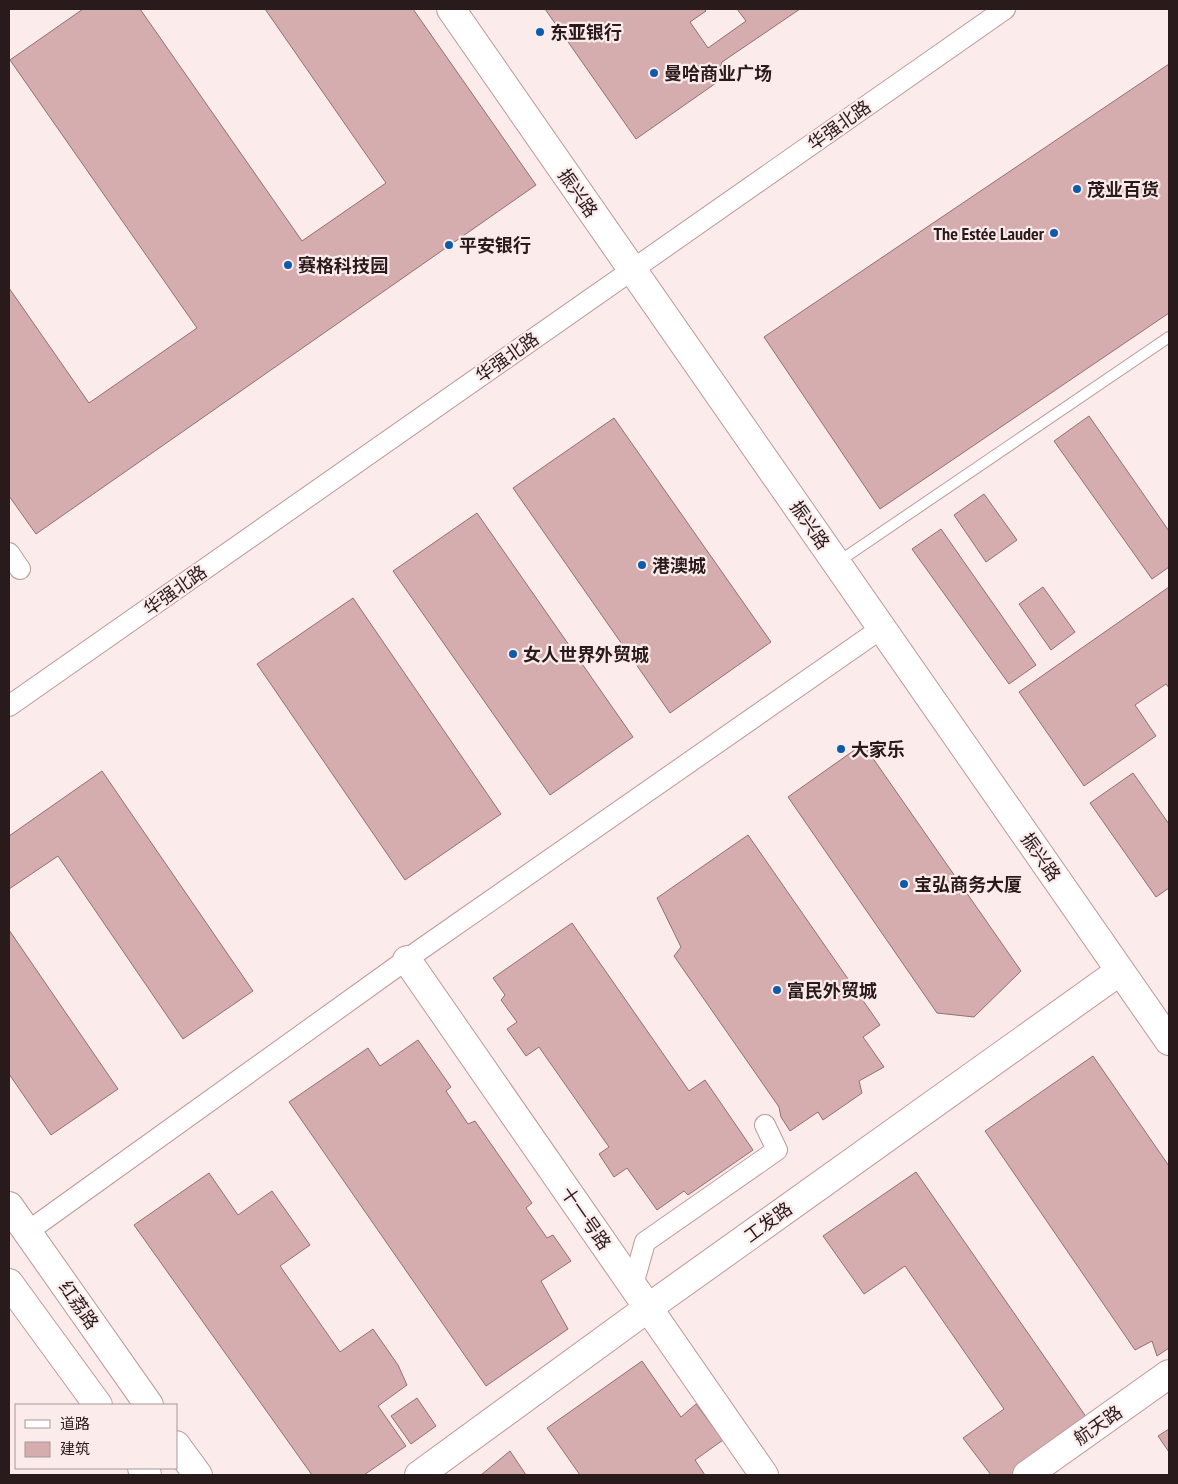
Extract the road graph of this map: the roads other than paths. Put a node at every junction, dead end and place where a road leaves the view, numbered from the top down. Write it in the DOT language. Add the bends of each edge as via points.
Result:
graph roads {
  1 [pos="451,9"];
  2 [pos="1005,9"];
  3 [pos="632,270"];
  4 [pos="1169,337"];
  5 [pos="9,553"];
  6 [pos="837,563"];
  7 [pos="20,569"];
  8 [pos="882,628"];
  9 [pos="9,706"];
  10 [pos="407,960"];
  11 [pos="1120,971"];
  12 [pos="1169,1041"];
  13 [pos="765,1125"];
  14 [pos="9,1206"];
  15 [pos="27,1232"];
  16 [pos="9,1283"];
  17 [pos="633,1286"];
  18 [pos="648,1308"];
  19 [pos="1169,1374"];
  20 [pos="97,1404"];
  21 [pos="148,1404"];
  22 [pos="178,1448"];
  23 [pos="198,1475"];
  24 [pos="419,1475"];
  25 [pos="764,1475"];
  26 [pos="1027,1475"];
  1 -- 3 [label="street, 振兴路"];
  2 -- 3 [label="street, 华强北路"];
  3 -- 6 [label="street, 振兴路"];
  3 -- 9 [label="street, 华强北路"];
  4 -- 6 [label="lane"];
  5 -- 7 [label="street"];
  6 -- 8 [label="street, 振兴路"];
  8 -- 10 [label="street"];
  8 -- 11 [label="street, 振兴路"];
  10 -- 15 [label="street"];
  10 -- 17 [label="street, 十一号路"];
  11 -- 12 [label="street, 振兴路"];
  11 -- 18 [label="street, 工发路"];
  13 -- 17 [label="street" via="777,1150 645,1242"];
  14 -- 15 [label="street, 红荔路"];
  15 -- 21 [label="street, 红荔路"];
  16 -- 20 [label="street"];
  17 -- 18 [label="street, 十一号路"];
  18 -- 24 [label="street, 工发路"];
  18 -- 25 [label="street, 十一号路"];
  19 -- 26 [label="street, 航天路"];
  22 -- 23 [label="street"];
}
